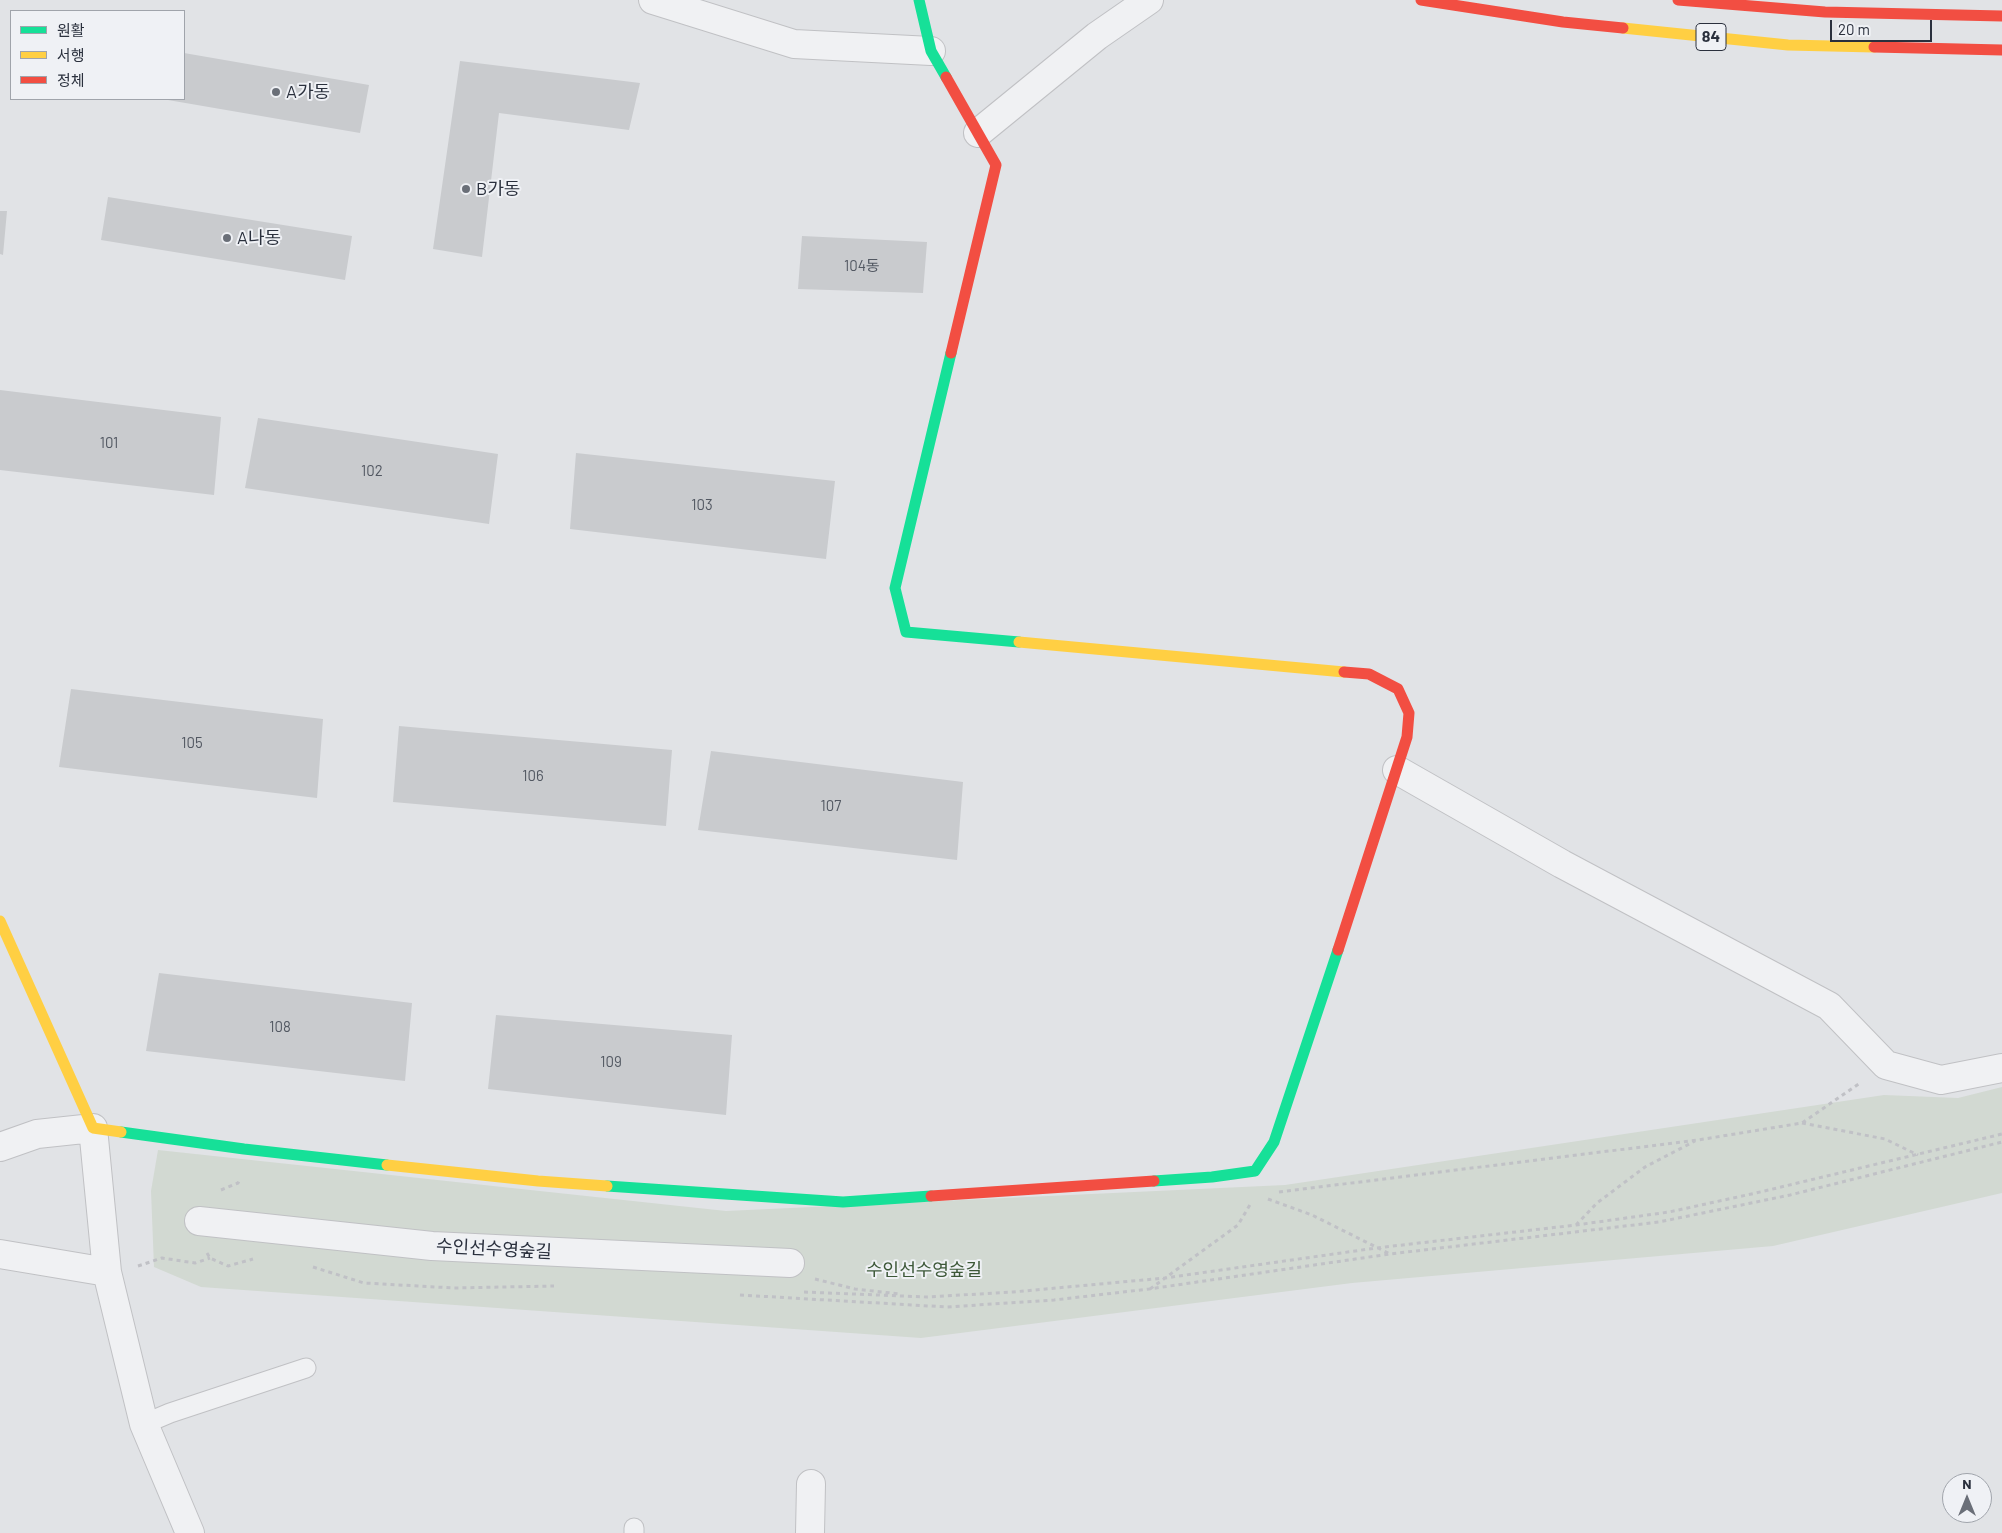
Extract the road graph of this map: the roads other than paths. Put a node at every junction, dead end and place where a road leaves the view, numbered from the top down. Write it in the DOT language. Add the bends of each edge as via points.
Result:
graph roads {
  1 [pos="653,0"];
  2 [pos="918,0"];
  3 [pos="1149,0"];
  4 [pos="1421,0"];
  5 [pos="1678,0"];
  6 [pos="2002,16"];
  7 [pos="2002,50"];
  8 [pos="931,51"];
  9 [pos="978,134"];
  10 [pos="1397,770"];
  11 [pos="0,921"];
  12 [pos="2002,1068"];
  13 [pos="93,1128"];
  14 [pos="0,1147"];
  15 [pos="199,1221"];
  16 [pos="0,1254"];
  17 [pos="790,1262"];
  18 [pos="107,1272"];
  19 [pos="306,1368"];
  20 [pos="144,1424"];
  21 [pos="811,1484"];
  22 [pos="190,1533"];
  23 [pos="810,1533"];
  1 -- 8 [label="street" via="794,44"];
  2 -- 8 [label="street"];
  3 -- 9 [label="street" via="1097,36"];
  4 -- 7 [label="street, 84" via="1563,22 1788,45"];
  5 -- 6 [label="street" via="1825,12"];
  8 -- 9 [label="street"];
  9 -- 10 [label="street" via="996,165 895,588 906,632 1370,674 1398,689 1409,712 1407,736"];
  10 -- 12 [label="street" via="1562,864 1829,1006 1886,1065 1941,1080"];
  10 -- 13 [label="street" via="1274,1142 1255,1171 1202,1178 844,1202 538,1181 244,1149"];
  11 -- 13 [label="street"];
  13 -- 14 [label="street" via="37,1134"];
  13 -- 18 [label="street"];
  15 -- 17 [label="street, 수인선수영숲길" via="432,1246"];
  16 -- 18 [label="street"];
  18 -- 20 [label="street"];
  19 -- 20 [label="lane"];
  20 -- 22 [label="street"];
  21 -- 23 [label="street"];
}
